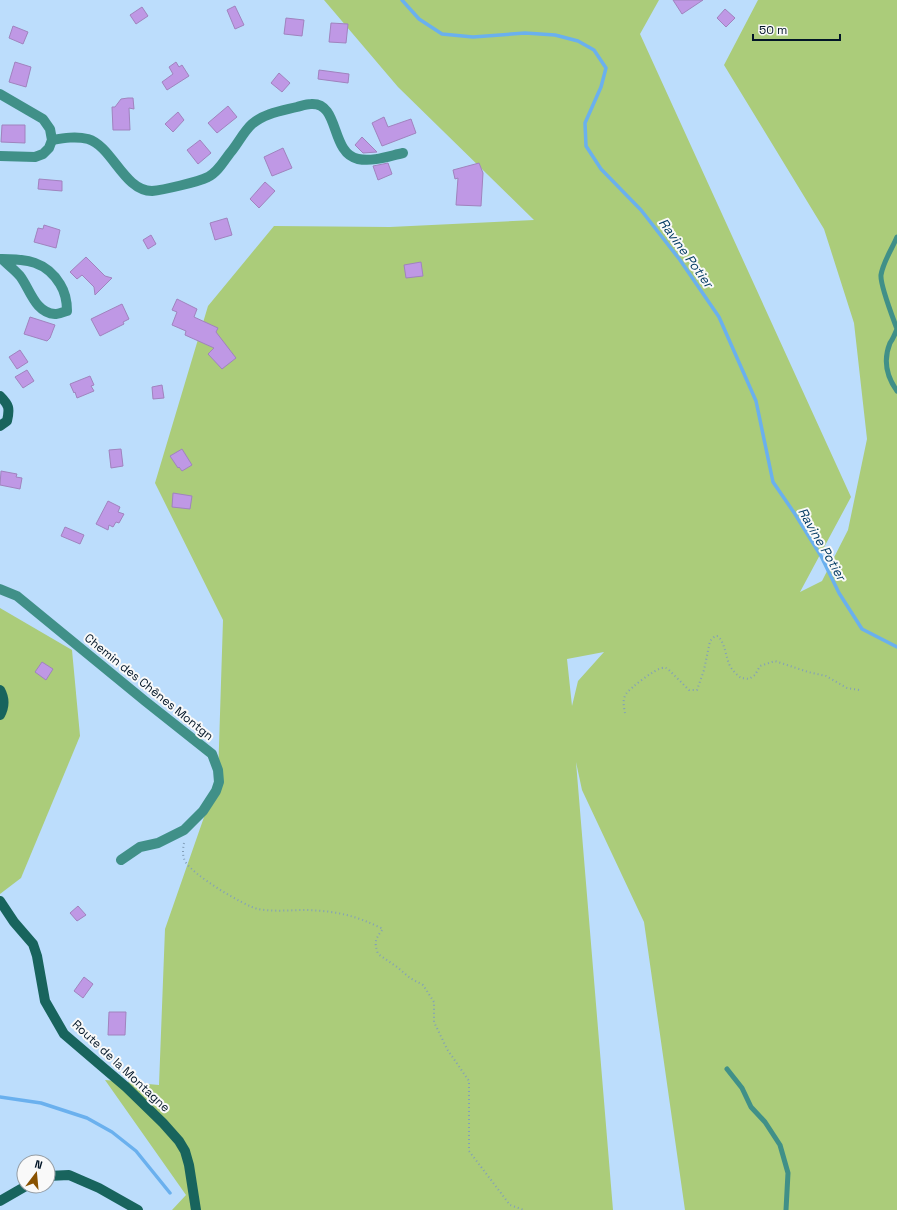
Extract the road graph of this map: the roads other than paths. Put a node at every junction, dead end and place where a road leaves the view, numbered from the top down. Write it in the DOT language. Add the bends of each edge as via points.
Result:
graph roads {
  1 [pos="0,94"];
  2 [pos="52,140"];
  3 [pos="403,154"];
  4 [pos="0,156"];
  5 [pos="897,237"];
  6 [pos="1,259"];
  7 [pos="897,391"];
  8 [pos="0,396"];
  9 [pos="0,426"];
  10 [pos="0,589"];
  11 [pos="0,690"];
  12 [pos="0,715"];
  13 [pos="121,860"];
  14 [pos="0,901"];
  15 [pos="727,1069"];
  16 [pos="56,1176"];
  17 [pos="16,1192"];
  18 [pos="0,1201"];
  19 [pos="138,1210"];
  20 [pos="196,1210"];
  21 [pos="786,1210"];
  1 -- 2 [label="street" via="43,119 50,129"];
  2 -- 3 [label="street" via="75,137 89,139 141,188 151,191 166,189 208,177 224,162 252,124 270,113 312,103 322,106 328,112 342,149 350,156 371,160"];
  2 -- 4 [label="street" via="50,148 35,157"];
  5 -- 7 [label="lane" via="881,276 897,329 886,357 887,371"];
  6 -- 6 [label="street" via="14,269 37,305 55,314 67,311 61,286 47,268 19,259"];
  8 -- 9 [label="main road" via="8,404 9,413 7,421"];
  10 -- 13 [label="street, Chemin des Chênes Montgn" via="17,596 212,754 219,782 203,811 184,830 158,843 140,847"];
  11 -- 12 [label="main road" via="4,697 4,708"];
  14 -- 20 [label="main road, Route de la Montagne" via="33,944 45,1001 64,1034 126,1087 179,1141 189,1165"];
  15 -- 21 [label="lane" via="742,1088 751,1107 765,1122 780,1145 788,1173"];
  16 -- 19 [label="main road" via="69,1175"];
  17 -- 18 [label="main road"];
}
